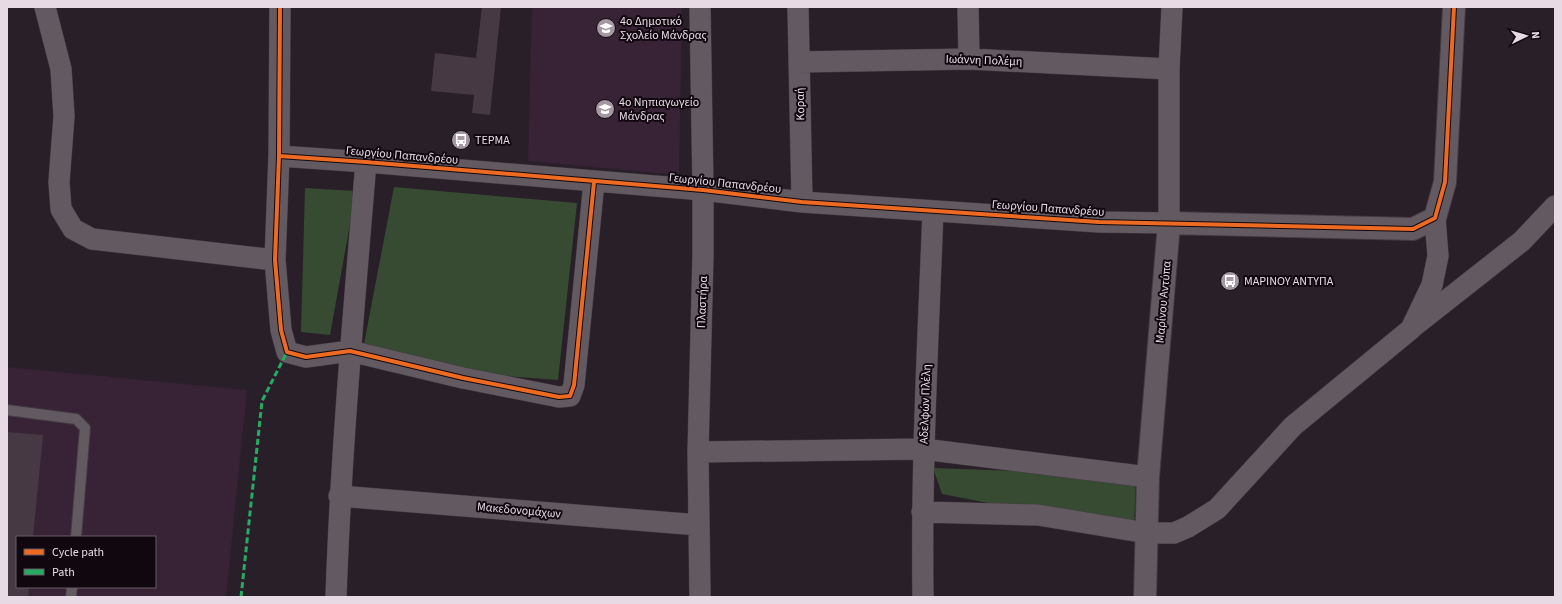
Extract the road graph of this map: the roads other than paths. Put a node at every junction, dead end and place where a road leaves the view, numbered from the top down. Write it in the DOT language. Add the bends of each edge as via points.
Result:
graph roads {
  1 [pos="45,7"];
  2 [pos="280,7"];
  3 [pos="700,7"];
  4 [pos="798,7"];
  5 [pos="968,7"];
  6 [pos="1172,7"];
  7 [pos="1454,7"];
  8 [pos="969,59"];
  9 [pos="799,62"];
  10 [pos="1169,69"];
  11 [pos="279,156"];
  12 [pos="366,162"];
  13 [pos="594,182"];
  14 [pos="703,190"];
  15 [pos="802,202"];
  16 [pos="1555,206"];
  17 [pos="934,211"];
  18 [pos="1435,218"];
  19 [pos="1170,223"];
  20 [pos="275,260"];
  21 [pos="1411,329"];
  22 [pos="350,351"];
  23 [pos="7,410"];
  24 [pos="923,449"];
  25 [pos="698,452"];
  26 [pos="1148,476"];
  27 [pos="339,496"];
  28 [pos="922,512"];
  29 [pos="699,525"];
  30 [pos="1148,533"];
  31 [pos="76,536"];
  32 [pos="336,597"];
  33 [pos="700,597"];
  34 [pos="923,597"];
  35 [pos="1145,597"];
  1 -- 20 [label="street" via="61,69 64,116 59,182 61,209 72,229 92,239"];
  2 -- 11 [label="street"];
  3 -- 14 [label="street, Πλαστήρα"];
  4 -- 9 [label="street, Κοραή"];
  5 -- 8 [label="street"];
  6 -- 10 [label="street, Μαρίνου Αντύπα"];
  7 -- 18 [label="street" via="1445,182"];
  8 -- 9 [label="street, Ιωάννη Πολέμη"];
  8 -- 10 [label="street, Ιωάννη Πολέμη"];
  9 -- 15 [label="street, Κοραή"];
  10 -- 19 [label="street, Μαρίνου Αντύπα"];
  11 -- 12 [label="street, Γεωργίου Παπανδρέου"];
  11 -- 20 [label="street"];
  12 -- 13 [label="street, Γεωργίου Παπανδρέου"];
  12 -- 22 [label="street"];
  13 -- 14 [label="street, Γεωργίου Παπανδρέου"];
  13 -- 22 [label="street" via="574,385 570,396 559,397 470,379"];
  14 -- 15 [label="street, Γεωργίου Παπανδρέου"];
  14 -- 25 [label="street, Πλαστήρα"];
  15 -- 17 [label="street, Γεωργίου Παπανδρέου"];
  16 -- 21 [label="street" via="1522,242"];
  17 -- 19 [label="street, Γεωργίου Παπανδρέου" via="1098,222"];
  17 -- 24 [label="street, Αδελφών Πλέλη"];
  18 -- 19 [label="street" via="1413,229"];
  18 -- 21 [label="street" via="1438,256 1432,285"];
  19 -- 26 [label="street, Μαρίνου Αντύπα"];
  20 -- 22 [label="street" via="281,330 287,352 306,357"];
  21 -- 30 [label="street" via="1293,426 1217,509 1174,533"];
  22 -- 27 [label="street"];
  23 -- 31 [label="lane" via="76,419 85,428"];
  24 -- 25 [label="street"];
  24 -- 26 [label="street"];
  24 -- 28 [label="street, Αδελφών Πλέλη"];
  25 -- 29 [label="street, Πλαστήρα"];
  26 -- 30 [label="street, Μαρίνου Αντύπα"];
  27 -- 29 [label="street, Μακεδονομάχων"];
  27 -- 32 [label="street"];
  28 -- 30 [label="street" via="1038,515"];
  28 -- 34 [label="street, Αδελφών Πλέλη"];
  29 -- 33 [label="street, Πλαστήρα"];
  30 -- 35 [label="street, Μαρίνου Αντύπα"];
}
